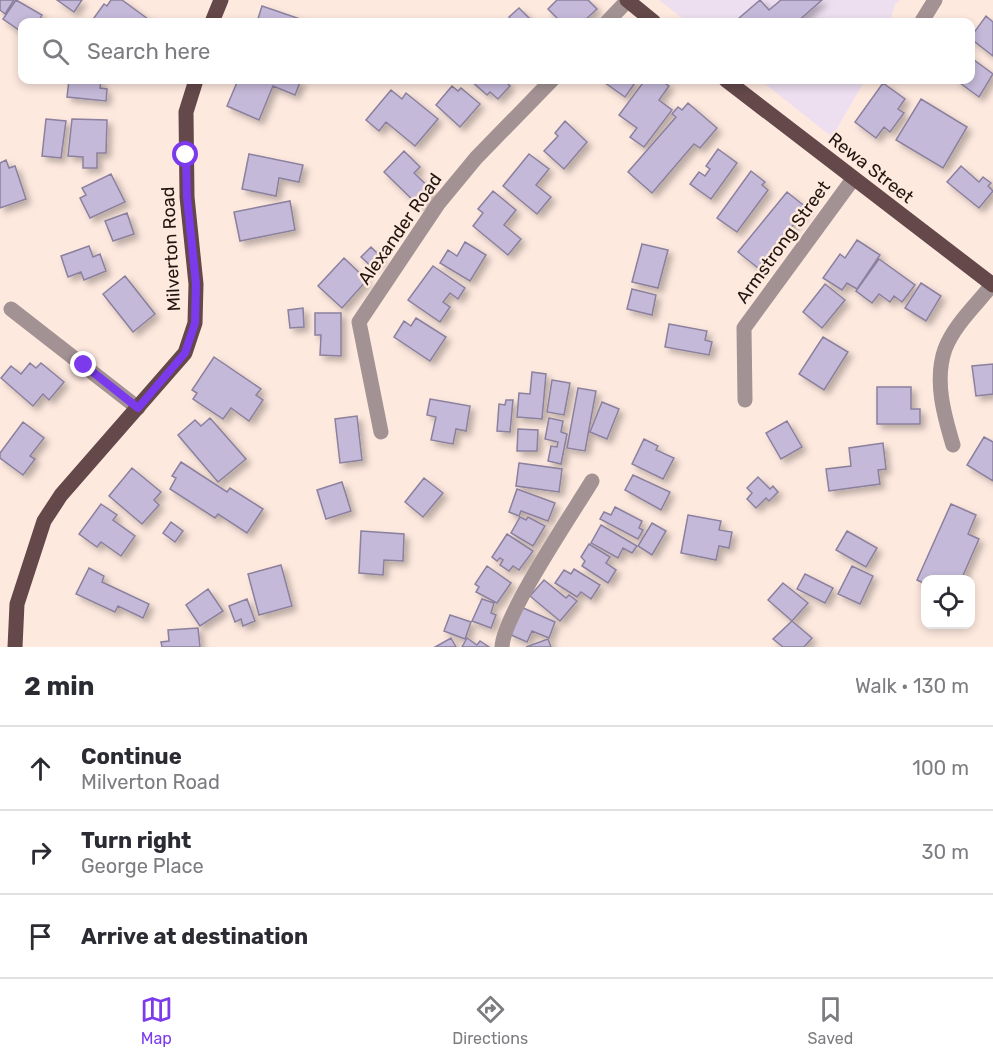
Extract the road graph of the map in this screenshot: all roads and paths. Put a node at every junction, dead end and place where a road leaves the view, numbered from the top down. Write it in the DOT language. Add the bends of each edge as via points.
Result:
graph roads {
  1 [pos="221,0"];
  2 [pos="627,0"];
  3 [pos="935,0"];
  4 [pos="214,18"];
  5 [pos="611,18"];
  6 [pos="649,18"];
  7 [pos="924,18"];
  8 [pos="195,84"];
  9 [pos="548,84"];
  10 [pos="731,84"];
  11 [pos="853,179"];
  12 [pos="993,285"];
  13 [pos="11,309"];
  14 [pos="745,400"];
  15 [pos="138,408"];
  16 [pos="381,432"];
  17 [pos="953,445"];
  18 [pos="592,481"];
  19 [pos="15,647"];
  20 [pos="502,647"];
  1 -- 4 [label="main road"];
  2 -- 5 [label="street"];
  2 -- 6 [label="main road"];
  3 -- 7 [label="street"];
  8 -- 15 [label="main road, Milverton Road" via="186,112 195,323 185,353"];
  9 -- 16 [label="street, Alexander Road" via="476,158 438,204 359,322"];
  10 -- 11 [label="main road, Rewa Street"];
  11 -- 12 [label="main road, Rewa Street"];
  11 -- 14 [label="street, Armstrong Street" via="744,328"];
  12 -- 17 [label="street" via="945,349 940,390"];
  13 -- 15 [label="street"];
  15 -- 19 [label="main road, Milverton Road" via="61,495 44,521 17,604"];
  18 -- 20 [label="street" via="518,605"];
}
